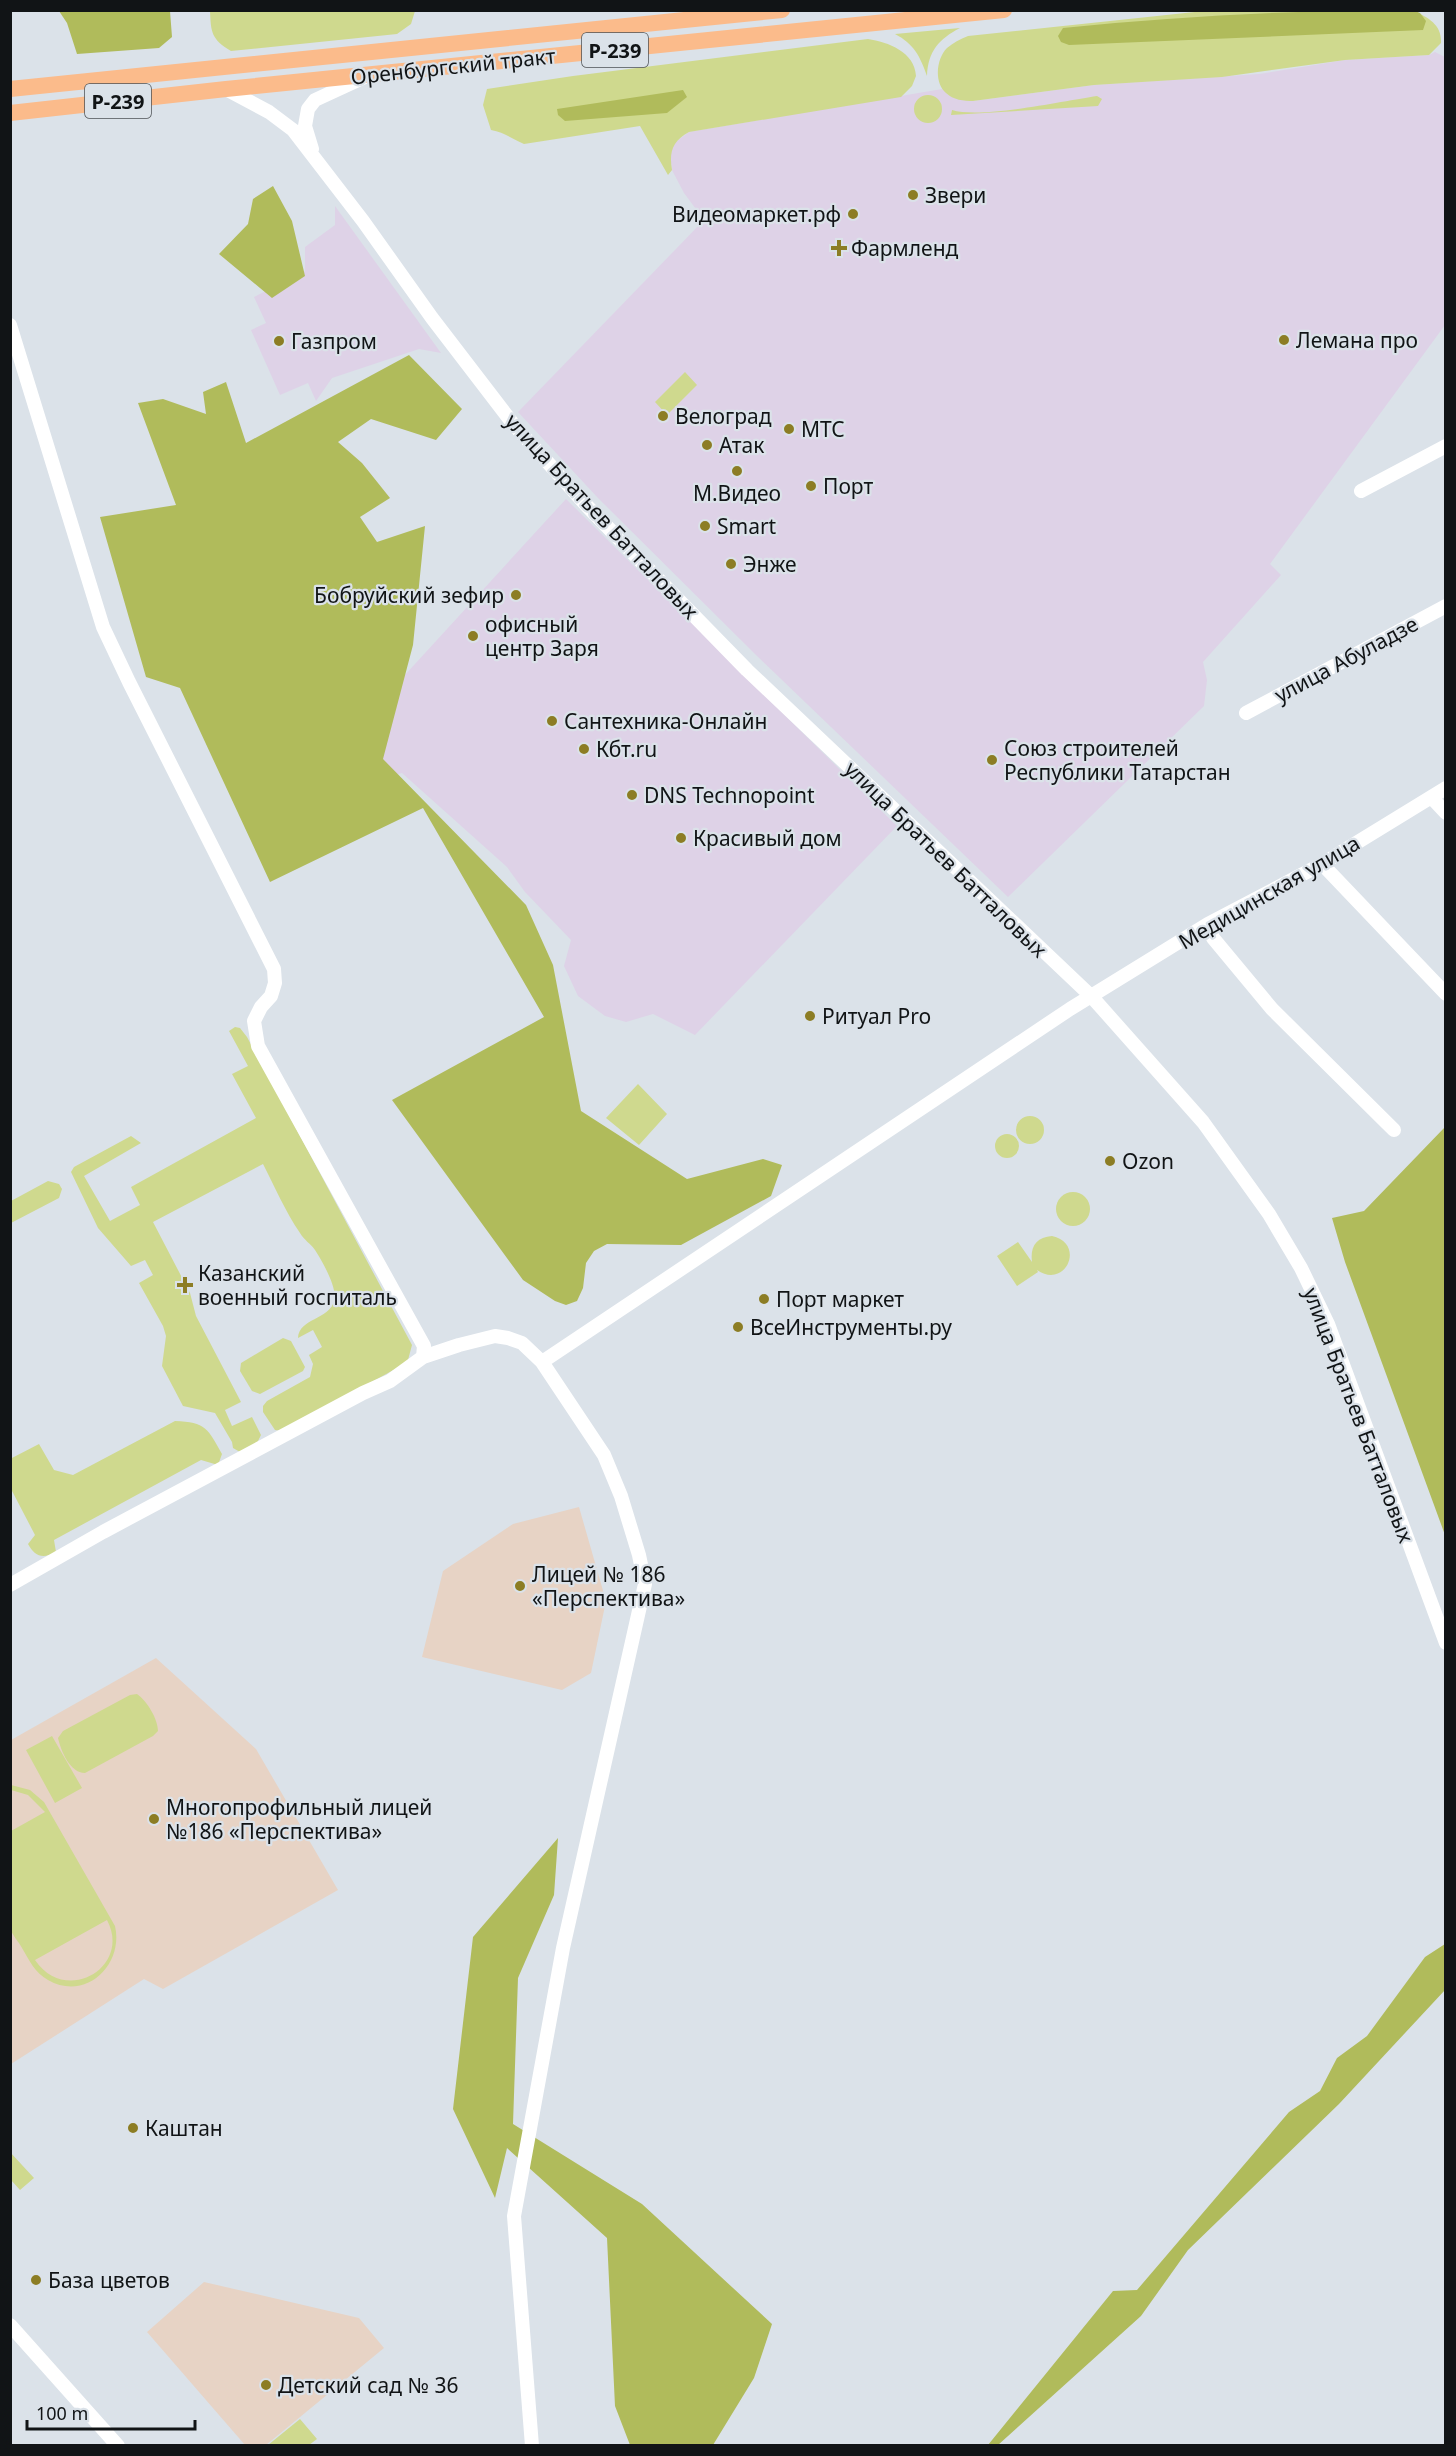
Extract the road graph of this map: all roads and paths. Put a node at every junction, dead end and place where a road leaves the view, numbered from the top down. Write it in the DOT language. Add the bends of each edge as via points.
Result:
graph roads {
  1 [pos="782,10"];
  2 [pos="1004,10"];
  3 [pos="371,74"];
  4 [pos="10,89"];
  5 [pos="226,89"];
  6 [pos="10,113"];
  7 [pos="315,157"];
  8 [pos="10,325"];
  9 [pos="1446,446"];
  10 [pos="1361,491"];
  11 [pos="1446,606"];
  12 [pos="1246,713"];
  13 [pos="1446,788"];
  14 [pos="1431,797"];
  15 [pos="1446,813"];
  16 [pos="1322,864"];
  17 [pos="1208,924"];
  18 [pos="1446,994"];
  19 [pos="1092,997"];
  20 [pos="1394,1130"];
  21 [pos="423,1357"];
  22 [pos="542,1362"];
  23 [pos="10,1585"];
  24 [pos="1446,1643"];
  25 [pos="10,2325"];
  26 [pos="118,2445"];
  27 [pos="532,2445"];
  1 -- 4 [label="main road, Оренбургский тракт / Р-239"];
  2 -- 3 [label="main road, Оренбургский тракт / Р-239"];
  3 -- 5 [label="main road, Оренбургский тракт / Р-239"];
  3 -- 7 [label="street, улица Братьев Батталовых" via="315,100 308,109 305,126"];
  5 -- 6 [label="main road, Оренбургский тракт / Р-239"];
  5 -- 7 [label="street, улица Братьев Батталовых" via="270,112 293,130"];
  7 -- 19 [label="street, улица Братьев Батталовых" via="514,425 587,506 747,670"];
  8 -- 21 [label="street" via="103,627 274,969 271,996 254,1021 258,1046 421,1340"];
  9 -- 10 [label="street"];
  11 -- 12 [label="street, улица Абуладзе"];
  13 -- 14 [label="street, Медицинская улица"];
  14 -- 15 [label="street"];
  14 -- 16 [label="street, Медицинская улица"];
  16 -- 17 [label="street, Медицинская улица"];
  16 -- 18 [label="street"];
  17 -- 19 [label="street, Медицинская улица"];
  17 -- 20 [label="street" via="1213,938 1272,1009"];
  19 -- 22 [label="street, Медицинская улица"];
  19 -- 24 [label="street, улица Братьев Батталовых" via="1203,1122 1269,1214 1301,1269 1328,1324"];
  21 -- 22 [label="street" via="495,1336 522,1343"];
  21 -- 23 [label="street" via="390,1381"];
  22 -- 27 [label="street" via="604,1455 621,1496 645,1584 563,1948 514,2216"];
  25 -- 26 [label="street"];
}
